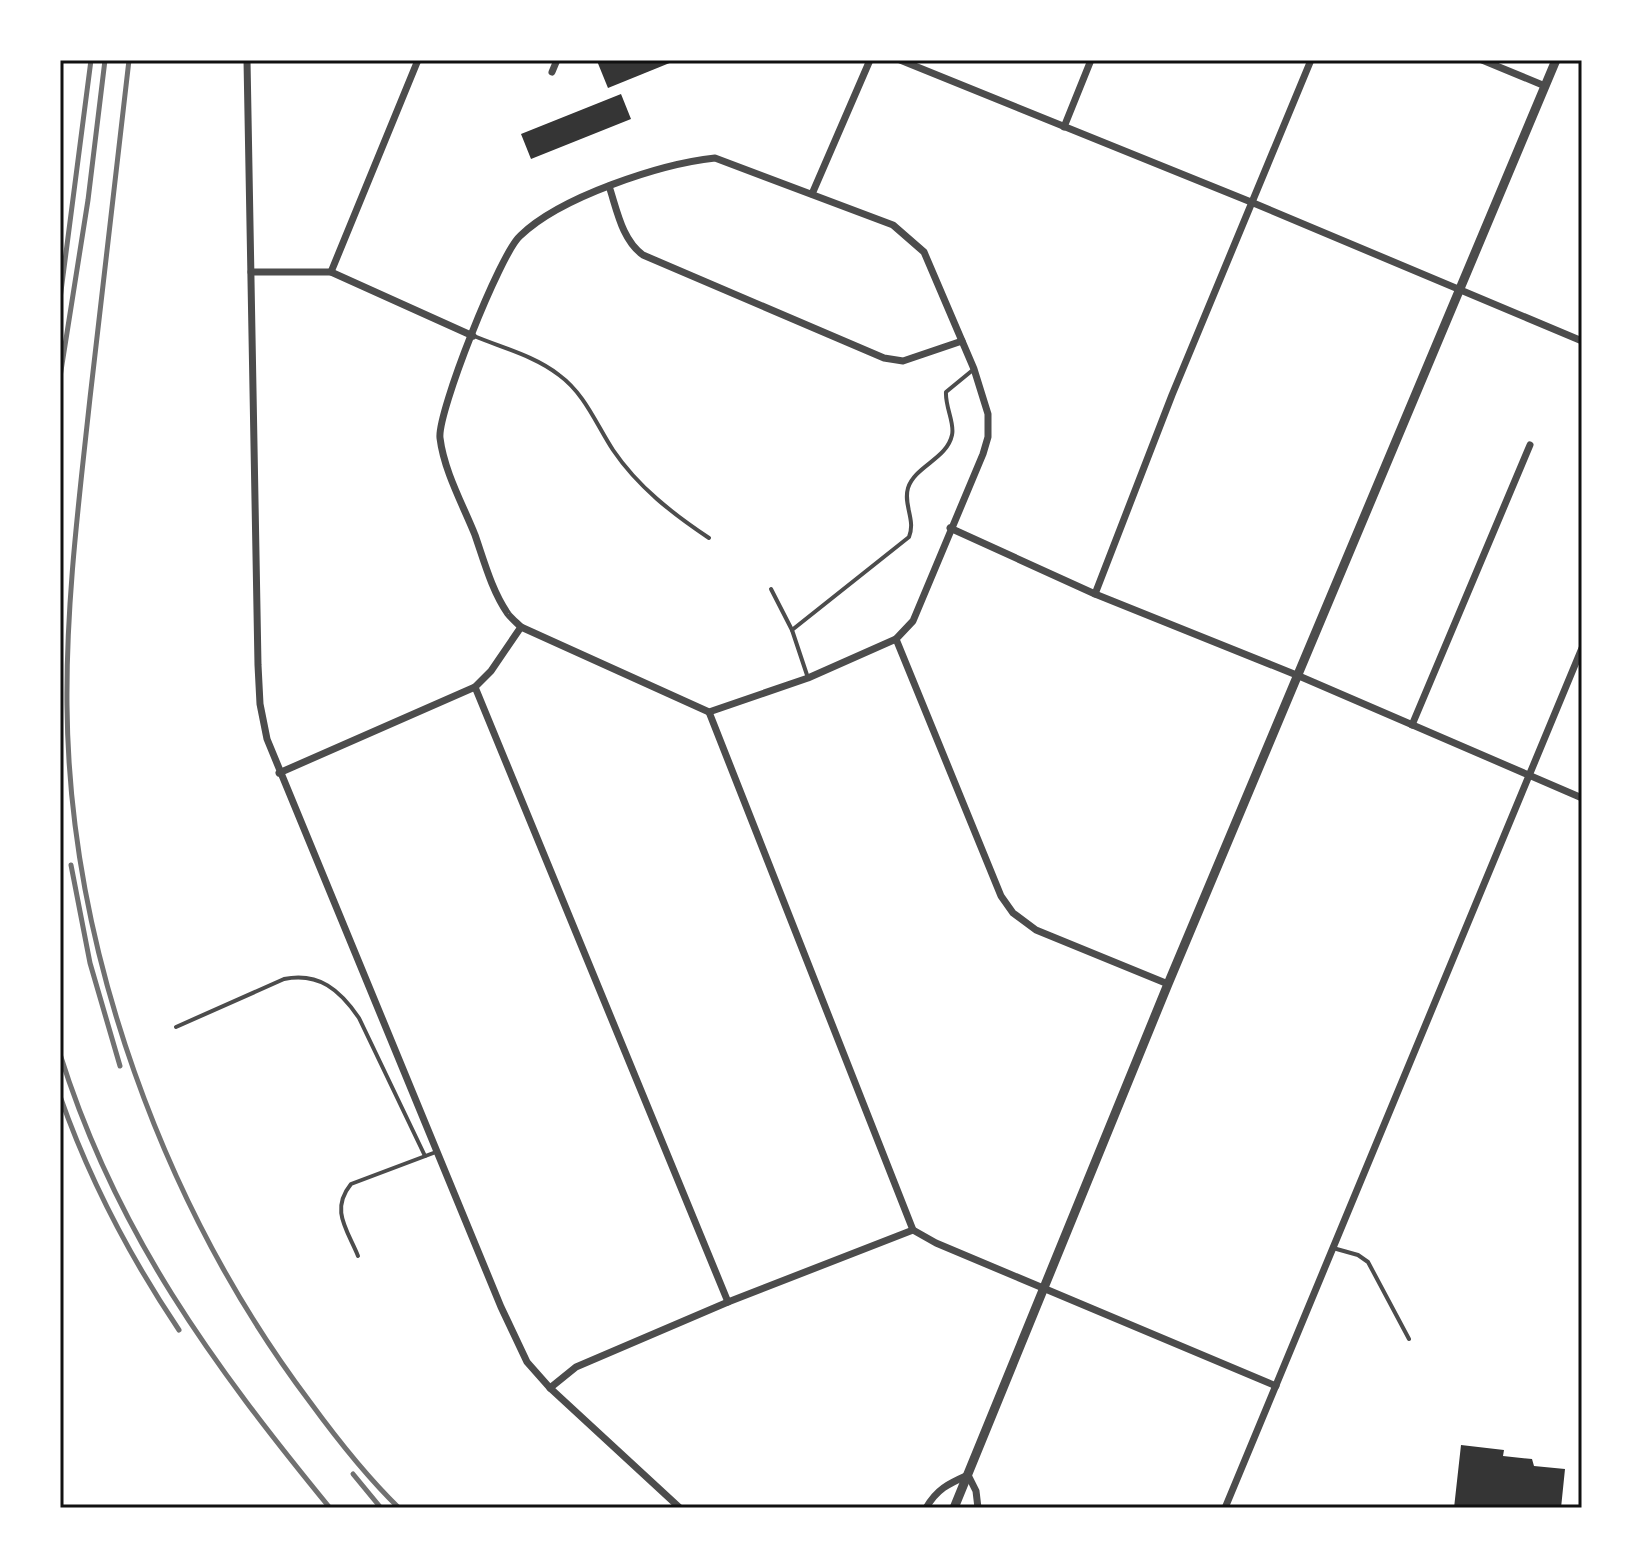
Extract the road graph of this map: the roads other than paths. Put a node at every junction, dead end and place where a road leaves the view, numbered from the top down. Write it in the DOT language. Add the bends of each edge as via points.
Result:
graph roads {
  1 [pos="247,60"];
  2 [pos="418,60"];
  3 [pos="557,60"];
  4 [pos="870,60"];
  5 [pos="900,60"];
  6 [pos="1091,60"];
  7 [pos="1311,60"];
  8 [pos="1482,60"];
  9 [pos="1556,60"];
  10 [pos="552,72"];
  11 [pos="1545,86"];
  12 [pos="1064,127"];
  13 [pos="609,186"];
  14 [pos="812,194"];
  15 [pos="1251,202"];
  16 [pos="251,272"];
  17 [pos="331,272"];
  18 [pos="1460,291"];
  19 [pos="473,336"];
  20 [pos="962,341"];
  21 [pos="1582,341"];
  22 [pos="974,369"];
  23 [pos="1530,445"];
  24 [pos="950,528"];
  25 [pos="709,538"];
  26 [pos="771,589"];
  27 [pos="1095,594"];
  28 [pos="521,627"];
  29 [pos="792,630"];
  30 [pos="896,639"];
  31 [pos="1582,648"];
  32 [pos="1299,676"];
  33 [pos="808,678"];
  34 [pos="475,687"];
  35 [pos="709,712"];
  36 [pos="1412,725"];
  37 [pos="279,773"];
  38 [pos="1528,775"];
  39 [pos="1582,798"];
  40 [pos="1168,984"];
  41 [pos="176,1027"];
  42 [pos="436,1152"];
  43 [pos="425,1156"];
  44 [pos="913,1230"];
  45 [pos="1332,1248"];
  46 [pos="358,1256"];
  47 [pos="1045,1287"];
  48 [pos="728,1302"];
  49 [pos="1409,1339"];
  50 [pos="1276,1386"];
  51 [pos="550,1388"];
  52 [pos="968,1475"];
  53 [pos="680,1508"];
  54 [pos="926,1508"];
  55 [pos="954,1508"];
  56 [pos="978,1508"];
  57 [pos="1225,1508"];
  1 -- 16 [label="street"];
  2 -- 17 [label="street"];
  3 -- 10 [label="street"];
  4 -- 14 [label="street"];
  5 -- 12 [label="street"];
  6 -- 12 [label="street"];
  7 -- 15 [label="street"];
  8 -- 11 [label="street"];
  9 -- 11 [label="street"];
  11 -- 18 [label="street"];
  12 -- 15 [label="street"];
  13 -- 14 [label="street" via="660,168 715,158"];
  13 -- 19 [label="street" via="538,220 517,238 496,272"];
  13 -- 20 [label="street" via="626,235 643,255 884,358 903,361"];
  14 -- 20 [label="street" via="893,225 911,239 924,252"];
  15 -- 18 [label="street"];
  15 -- 27 [label="street"];
  16 -- 17 [label="street"];
  16 -- 37 [label="street" via="260,704"];
  17 -- 19 [label="street"];
  18 -- 21 [label="street"];
  18 -- 32 [label="street"];
  19 -- 25 [label="lane" via="560,375 587,404 629,471 672,514"];
  19 -- 28 [label="street" via="444,408 440,436 496,591"];
  20 -- 22 [label="street"];
  22 -- 24 [label="street" via="988,414 988,437"];
  22 -- 29 [label="lane" via="946,392 953,428 950,443 910,483 909,537"];
  23 -- 36 [label="street"];
  24 -- 27 [label="street"];
  24 -- 30 [label="street" via="913,621"];
  26 -- 29 [label="lane"];
  27 -- 32 [label="street"];
  28 -- 34 [label="street"];
  28 -- 35 [label="street"];
  29 -- 33 [label="lane"];
  30 -- 33 [label="street"];
  30 -- 40 [label="street" via="1001,896 1013,913 1036,930"];
  31 -- 38 [label="street"];
  32 -- 36 [label="street"];
  32 -- 40 [label="street"];
  33 -- 35 [label="street"];
  34 -- 37 [label="street"];
  34 -- 48 [label="street"];
  35 -- 44 [label="street"];
  36 -- 38 [label="street"];
  37 -- 42 [label="street"];
  38 -- 39 [label="street"];
  38 -- 45 [label="street"];
  40 -- 47 [label="street"];
  41 -- 43 [label="lane" via="284,979 320,981 359,1018"];
  42 -- 43 [label="lane"];
  42 -- 51 [label="street" via="527,1362"];
  43 -- 46 [label="lane" via="351,1184 343,1193 339,1211"];
  44 -- 47 [label="street"];
  44 -- 48 [label="street"];
  45 -- 49 [label="lane" via="1368,1262"];
  45 -- 50 [label="street"];
  47 -- 50 [label="street"];
  47 -- 52 [label="street"];
  48 -- 51 [label="street" via="576,1367"];
  50 -- 57 [label="street"];
  51 -- 53 [label="street"];
  52 -- 54 [label="street" via="944,1485"];
  52 -- 55 [label="street"];
  52 -- 56 [label="street"];
}
